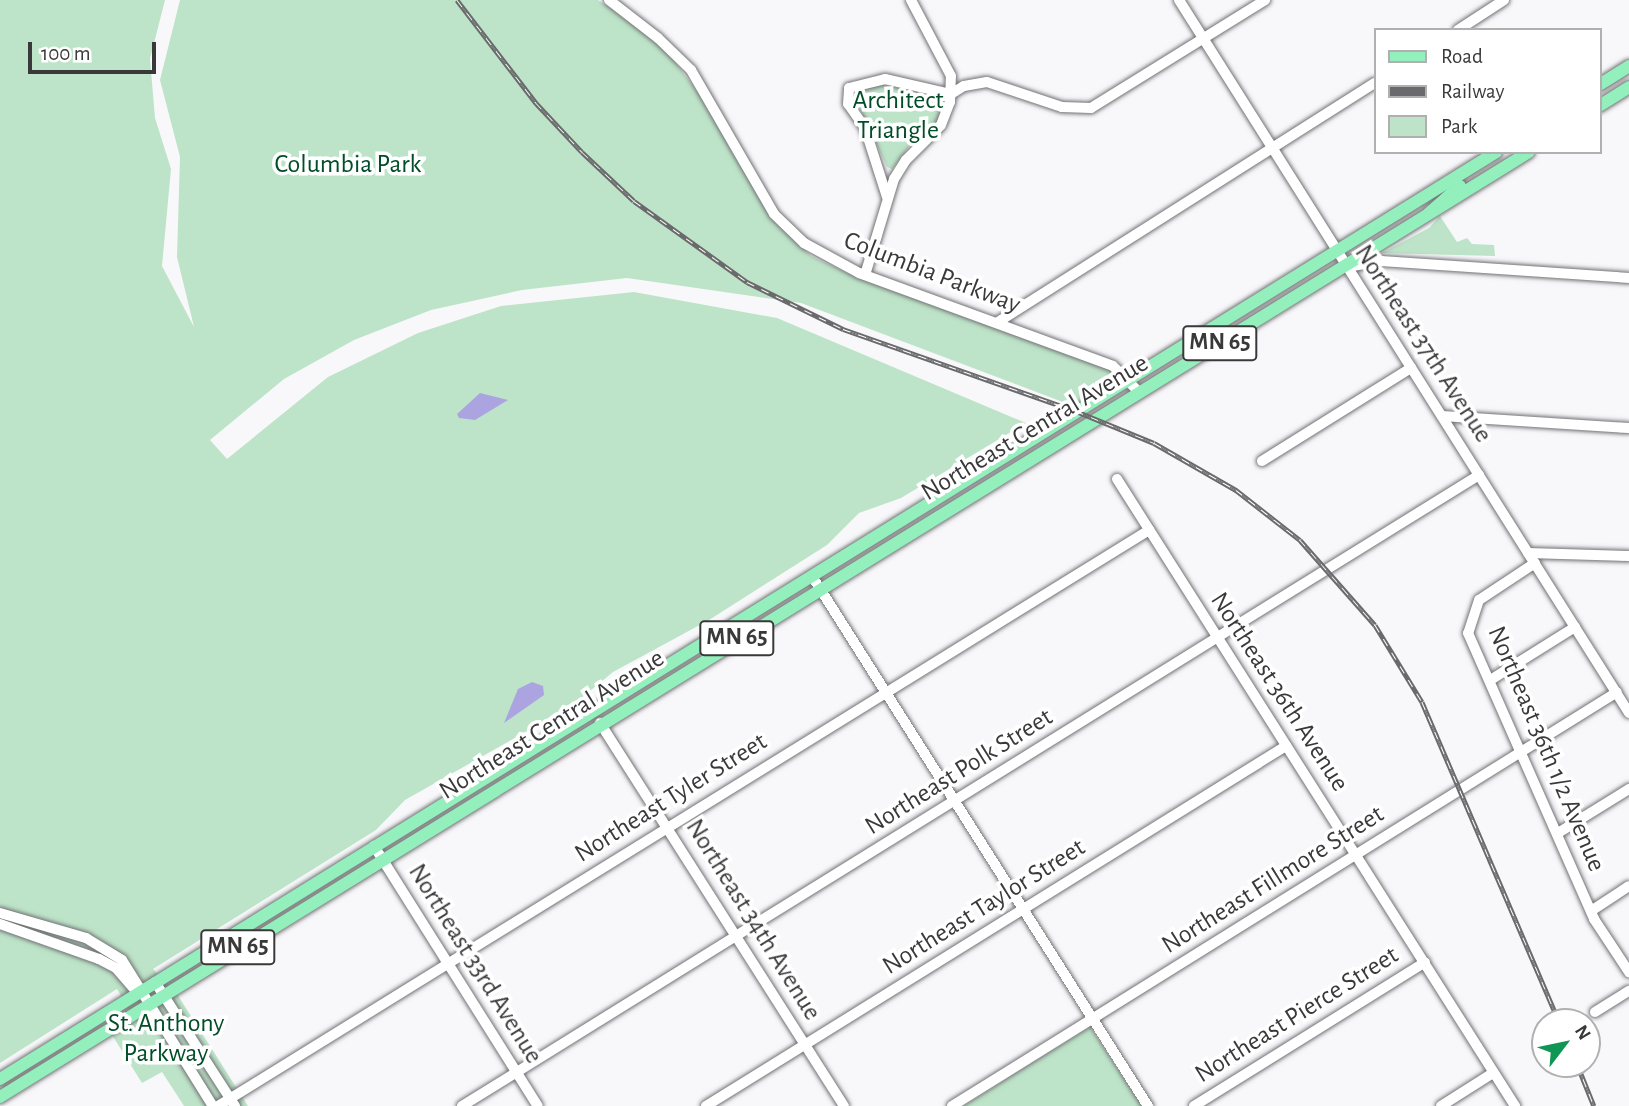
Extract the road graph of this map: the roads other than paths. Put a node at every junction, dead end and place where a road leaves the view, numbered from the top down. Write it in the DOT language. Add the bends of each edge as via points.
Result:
graph roads {
  1 [pos="609,0"];
  2 [pos="911,0"];
  3 [pos="1179,0"];
  4 [pos="1265,0"];
  5 [pos="1504,0"];
  6 [pos="1461,28"];
  7 [pos="1205,41"];
  8 [pos="1629,66"];
  9 [pos="1374,84"];
  10 [pos="1601,84"];
  11 [pos="1629,87"];
  12 [pos="951,94"];
  13 [pos="1601,105"];
  14 [pos="1273,150"];
  15 [pos="1493,154"];
  16 [pos="1503,154"];
  17 [pos="1526,154"];
  18 [pos="1469,170"];
  19 [pos="1474,188"];
  20 [pos="887,197"];
  21 [pos="1426,219"];
  22 [pos="1338,253"];
  23 [pos="1347,267"];
  24 [pos="865,275"];
  25 [pos="1629,278"];
  26 [pos="998,322"];
  27 [pos="1411,368"];
  28 [pos="1130,379"];
  29 [pos="1139,391"];
  30 [pos="1442,416"];
  31 [pos="1629,428"];
  32 [pos="1262,461"];
  33 [pos="1479,475"];
  34 [pos="1117,479"];
  35 [pos="1149,530"];
  36 [pos="1629,556"];
  37 [pos="1532,558"];
  38 [pos="815,582"];
  39 [pos="1575,627"];
  40 [pos="1217,639"];
  41 [pos="1492,679"];
  42 [pos="885,692"];
  43 [pos="1617,692"];
  44 [pos="1629,713"];
  45 [pos="600,723"];
  46 [pos="1286,746"];
  47 [pos="1523,752"];
  48 [pos="1629,789"];
  49 [pos="954,801"];
  50 [pos="667,827"];
  51 [pos="1558,833"];
  52 [pos="374,846"];
  53 [pos="1356,855"];
  54 [pos="382,858"];
  55 [pos="1629,886"];
  56 [pos="1023,909"];
  57 [pos="1591,911"];
  58 [pos="0,913"];
  59 [pos="0,924"];
  60 [pos="736,936"];
  61 [pos="448,962"];
  62 [pos="1424,962"];
  63 [pos="1629,972"];
  64 [pos="145,988"];
  65 [pos="1629,990"];
  66 [pos="162,994"];
  67 [pos="148,1004"];
  68 [pos="1601,1008"];
  69 [pos="1093,1019"];
  70 [pos="805,1044"];
  71 [pos="516,1072"];
  72 [pos="1493,1073"];
  73 [pos="0,1079"];
  74 [pos="0,1097"];
  75 [pos="232,1102"];
  76 [pos="215,1106"];
  77 [pos="462,1106"];
  78 [pos="538,1106"];
  79 [pos="706,1106"];
  80 [pos="844,1106"];
  81 [pos="952,1106"];
  82 [pos="1148,1106"];
  83 [pos="1194,1106"];
  84 [pos="1441,1106"];
  85 [pos="1515,1106"];
  1 -- 24 [label="street, Columbia Parkway" via="659,38 691,70 760,192 788,231 830,260"];
  2 -- 12 [label="street" via="951,76"];
  3 -- 7 [label="street, Northeast 37th Avenue"];
  4 -- 7 [label="street"];
  5 -- 6 [label="street"];
  7 -- 12 [label="street" via="1091,108 1062,107 987,82"];
  7 -- 14 [label="street, Northeast 37th Avenue"];
  8 -- 10 [label="main road"];
  9 -- 14 [label="street"];
  11 -- 13 [label="main road"];
  12 -- 20 [label="street" via="940,125 906,160"];
  12 -- 20 [label="street" via="886,79 849,88 848,104 865,128"];
  14 -- 22 [label="street, Northeast 37th Avenue"];
  14 -- 26 [label="street"];
  15 -- 18 [label="main road, MN 65"];
  16 -- 19 [label="main road" via="1475,177"];
  17 -- 19 [label="main road, MN 65"];
  18 -- 21 [label="main road"];
  18 -- 22 [label="main road, MN 65"];
  19 -- 21 [label="main road, MN 65"];
  20 -- 24 [label="street"];
  21 -- 23 [label="main road, MN 65"];
  22 -- 23 [label="street, Northeast 37th Avenue"];
  22 -- 28 [label="main road, Northeast Central Avenue / MN 65"];
  23 -- 25 [label="street" via="1381,261"];
  23 -- 27 [label="street, Northeast 37th Avenue"];
  23 -- 29 [label="main road, Northeast Central Avenue / MN 65"];
  24 -- 26 [label="street, Columbia Parkway"];
  26 -- 28 [label="street, Columbia Parkway" via="1113,366"];
  27 -- 30 [label="street, Northeast 37th Avenue"];
  27 -- 32 [label="street"];
  28 -- 29 [label="street, Columbia Parkway"];
  28 -- 38 [label="main road, Northeast Central Avenue / MN 65"];
  29 -- 38 [label="main road, Northeast Central Avenue / MN 65"];
  30 -- 31 [label="street"];
  30 -- 33 [label="street, Northeast 37th Avenue"];
  33 -- 37 [label="street, Northeast 37th Avenue"];
  33 -- 40 [label="street, Northeast Polk Street"];
  34 -- 35 [label="street, Northeast 36th Avenue"];
  35 -- 40 [label="street, Northeast 36th Avenue"];
  35 -- 42 [label="street, Northeast Tyler Street"];
  36 -- 37 [label="street"];
  37 -- 39 [label="street, Northeast 37th Avenue"];
  37 -- 41 [label="street, Northeast 36th 1/2 Avenue" via="1479,600 1468,621 1472,643"];
  38 -- 42 [label="street"];
  38 -- 45 [label="main road, Northeast Central Avenue / MN 65"];
  38 -- 52 [label="main road, Northeast Central Avenue / MN 65"];
  39 -- 41 [label="street"];
  39 -- 43 [label="street, Northeast 37th Avenue"];
  40 -- 46 [label="street, Northeast 36th Avenue"];
  40 -- 49 [label="street, Northeast Polk Street"];
  41 -- 47 [label="street, Northeast 36th 1/2 Avenue"];
  42 -- 49 [label="street"];
  42 -- 50 [label="street, Northeast Tyler Street"];
  43 -- 44 [label="street, Northeast 37th Avenue"];
  43 -- 47 [label="street, Northeast Fillmore Street"];
  45 -- 50 [label="street, Northeast 34th Avenue"];
  45 -- 54 [label="main road, Northeast Central Avenue / MN 65"];
  46 -- 53 [label="street, Northeast 36th Avenue"];
  46 -- 56 [label="street, Northeast Taylor Street"];
  47 -- 51 [label="street, Northeast 36th 1/2 Avenue"];
  47 -- 53 [label="street, Northeast Fillmore Street"];
  48 -- 51 [label="street"];
  49 -- 56 [label="street"];
  49 -- 60 [label="street, Northeast Polk Street"];
  50 -- 60 [label="street, Northeast 34th Avenue"];
  50 -- 61 [label="street, Northeast Tyler Street"];
  51 -- 57 [label="street, Northeast 36th 1/2 Avenue"];
  52 -- 54 [label="street, Northeast 33rd Avenue"];
  52 -- 64 [label="main road, Northeast Central Avenue / MN 65"];
  53 -- 62 [label="street, Northeast 36th Avenue"];
  53 -- 69 [label="street, Northeast Fillmore Street"];
  54 -- 61 [label="street, Northeast 33rd Avenue"];
  54 -- 66 [label="main road, Northeast Central Avenue / MN 65"];
  55 -- 57 [label="street"];
  56 -- 69 [label="street"];
  56 -- 70 [label="street, Northeast Taylor Street"];
  57 -- 63 [label="street, Northeast 36th 1/2 Avenue"];
  58 -- 64 [label="street" via="105,947"];
  59 -- 64 [label="street" via="99,959"];
  60 -- 70 [label="street, Northeast 34th Avenue"];
  60 -- 71 [label="street, Northeast Polk Street"];
  61 -- 71 [label="street, Northeast 33rd Avenue"];
  61 -- 75 [label="street, Northeast Tyler Street"];
  62 -- 72 [label="street, Northeast 36th Avenue"];
  62 -- 83 [label="street, Northeast Pierce Street"];
  64 -- 66 [label="street"];
  64 -- 67 [label="street"];
  64 -- 73 [label="main road, Northeast Central Avenue / MN 65"];
  65 -- 68 [label="street"];
  66 -- 67 [label="main road, Northeast Central Avenue / MN 65"];
  66 -- 75 [label="street"];
  67 -- 74 [label="main road, Northeast Central Avenue / MN 65"];
  67 -- 76 [label="street"];
  69 -- 81 [label="street, Northeast Fillmore Street"];
  69 -- 82 [label="street"];
  70 -- 79 [label="street, Northeast Taylor Street"];
  70 -- 80 [label="street, Northeast 34th Avenue"];
  71 -- 77 [label="street, Northeast Polk Street"];
  71 -- 78 [label="street, Northeast 33rd Avenue"];
  72 -- 84 [label="street"];
  72 -- 85 [label="street, Northeast 36th Avenue"];
  75 -- 76 [label="street, Northeast Tyler Street"];
}
